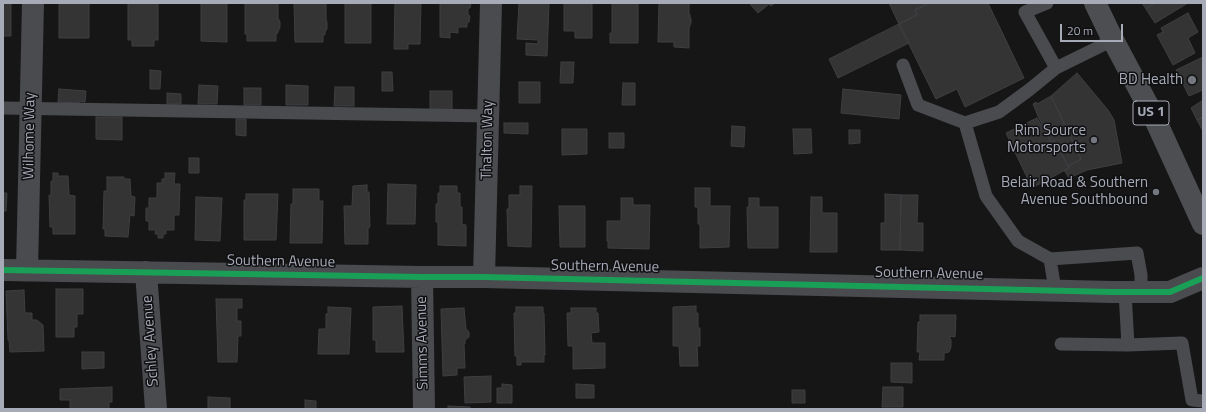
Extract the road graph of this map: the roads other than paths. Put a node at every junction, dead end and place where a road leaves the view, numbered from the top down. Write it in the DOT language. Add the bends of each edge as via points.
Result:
graph roads {
  1 [pos="33,3"];
  2 [pos="491,3"];
  3 [pos="1047,3"];
  4 [pos="1095,3"];
  5 [pos="1022,8"];
  6 [pos="1113,40"];
  7 [pos="903,65"];
  8 [pos="1056,68"];
  9 [pos="3,108"];
  10 [pos="31,109"];
  11 [pos="488,116"];
  12 [pos="965,122"];
  13 [pos="1203,224"];
  14 [pos="1050,259"];
  15 [pos="3,270"];
  16 [pos="27,270"];
  17 [pos="146,272"];
  18 [pos="422,277"];
  19 [pos="484,277"];
  20 [pos="1203,278"];
  21 [pos="1055,290"];
  22 [pos="1133,292"];
  23 [pos="1061,344"];
  24 [pos="1128,345"];
  25 [pos="1203,401"];
  26 [pos="156,409"];
  27 [pos="424,409"];
  1 -- 10 [label="street, Wilhome Way"];
  2 -- 11 [label="street, Thalton Way"];
  3 -- 5 [label="lane"];
  4 -- 6 [label="main road, US 1"];
  5 -- 8 [label="lane"];
  6 -- 8 [label="lane"];
  6 -- 13 [label="main road, US 1" via="1154,117"];
  7 -- 12 [label="lane" via="918,105"];
  8 -- 12 [label="lane" via="999,112"];
  9 -- 10 [label="lane"];
  10 -- 11 [label="lane"];
  10 -- 16 [label="street, Wilhome Way"];
  11 -- 19 [label="street, Thalton Way"];
  12 -- 14 [label="lane" via="986,196 1018,241"];
  14 -- 21 [label="lane"];
  14 -- 22 [label="lane" via="1137,253 1141,275"];
  15 -- 16 [label="street, Southern Avenue"];
  16 -- 17 [label="street, Southern Avenue"];
  17 -- 18 [label="street, Southern Avenue"];
  17 -- 26 [label="street, Schley Avenue"];
  18 -- 19 [label="street, Southern Avenue"];
  18 -- 27 [label="street, Simms Avenue"];
  19 -- 21 [label="street, Southern Avenue"];
  20 -- 22 [label="street, Southern Avenue" via="1170,292"];
  21 -- 22 [label="street, Southern Avenue"];
  22 -- 24 [label="lane"];
  23 -- 24 [label="lane"];
  24 -- 25 [label="lane" via="1182,343 1192,400"];
}
